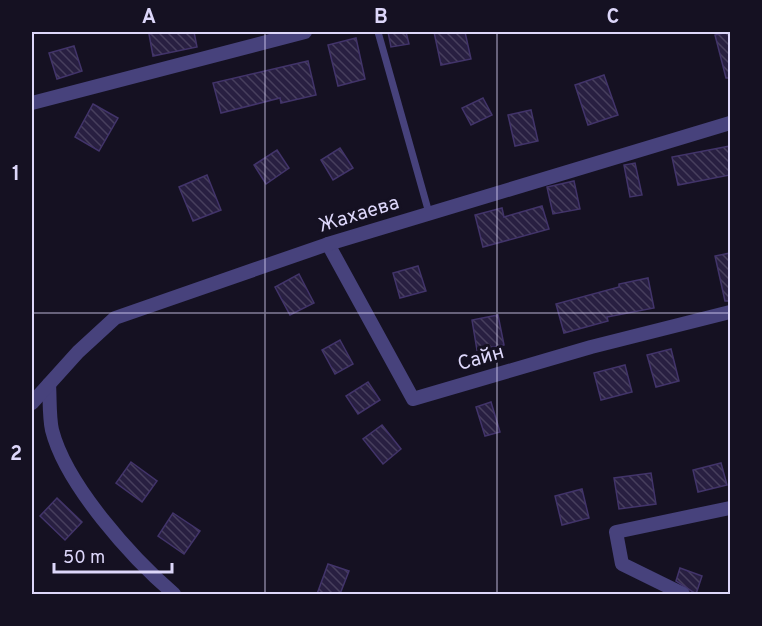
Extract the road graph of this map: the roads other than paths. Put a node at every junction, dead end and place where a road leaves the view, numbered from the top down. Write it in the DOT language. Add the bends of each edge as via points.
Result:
graph roads {
  1 [pos="305,32"];
  2 [pos="378,32"];
  3 [pos="32,103"];
  4 [pos="730,123"];
  5 [pos="429,213"];
  6 [pos="328,244"];
  7 [pos="730,312"];
  8 [pos="49,384"];
  9 [pos="32,403"];
  10 [pos="730,508"];
  11 [pos="174,594"];
  12 [pos="683,594"];
  1 -- 3 [label="street"];
  2 -- 5 [label="lane"];
  4 -- 5 [label="street, Жахаева"];
  5 -- 6 [label="street, Жахаева"];
  6 -- 7 [label="street, Сайн" via="413,399 591,347"];
  6 -- 8 [label="street, Жахаева" via="115,318"];
  8 -- 9 [label="street, Жахаева"];
  8 -- 11 [label="street" via="52,430 71,474 141,565"];
  10 -- 12 [label="street" via="616,532 622,564"];
}
